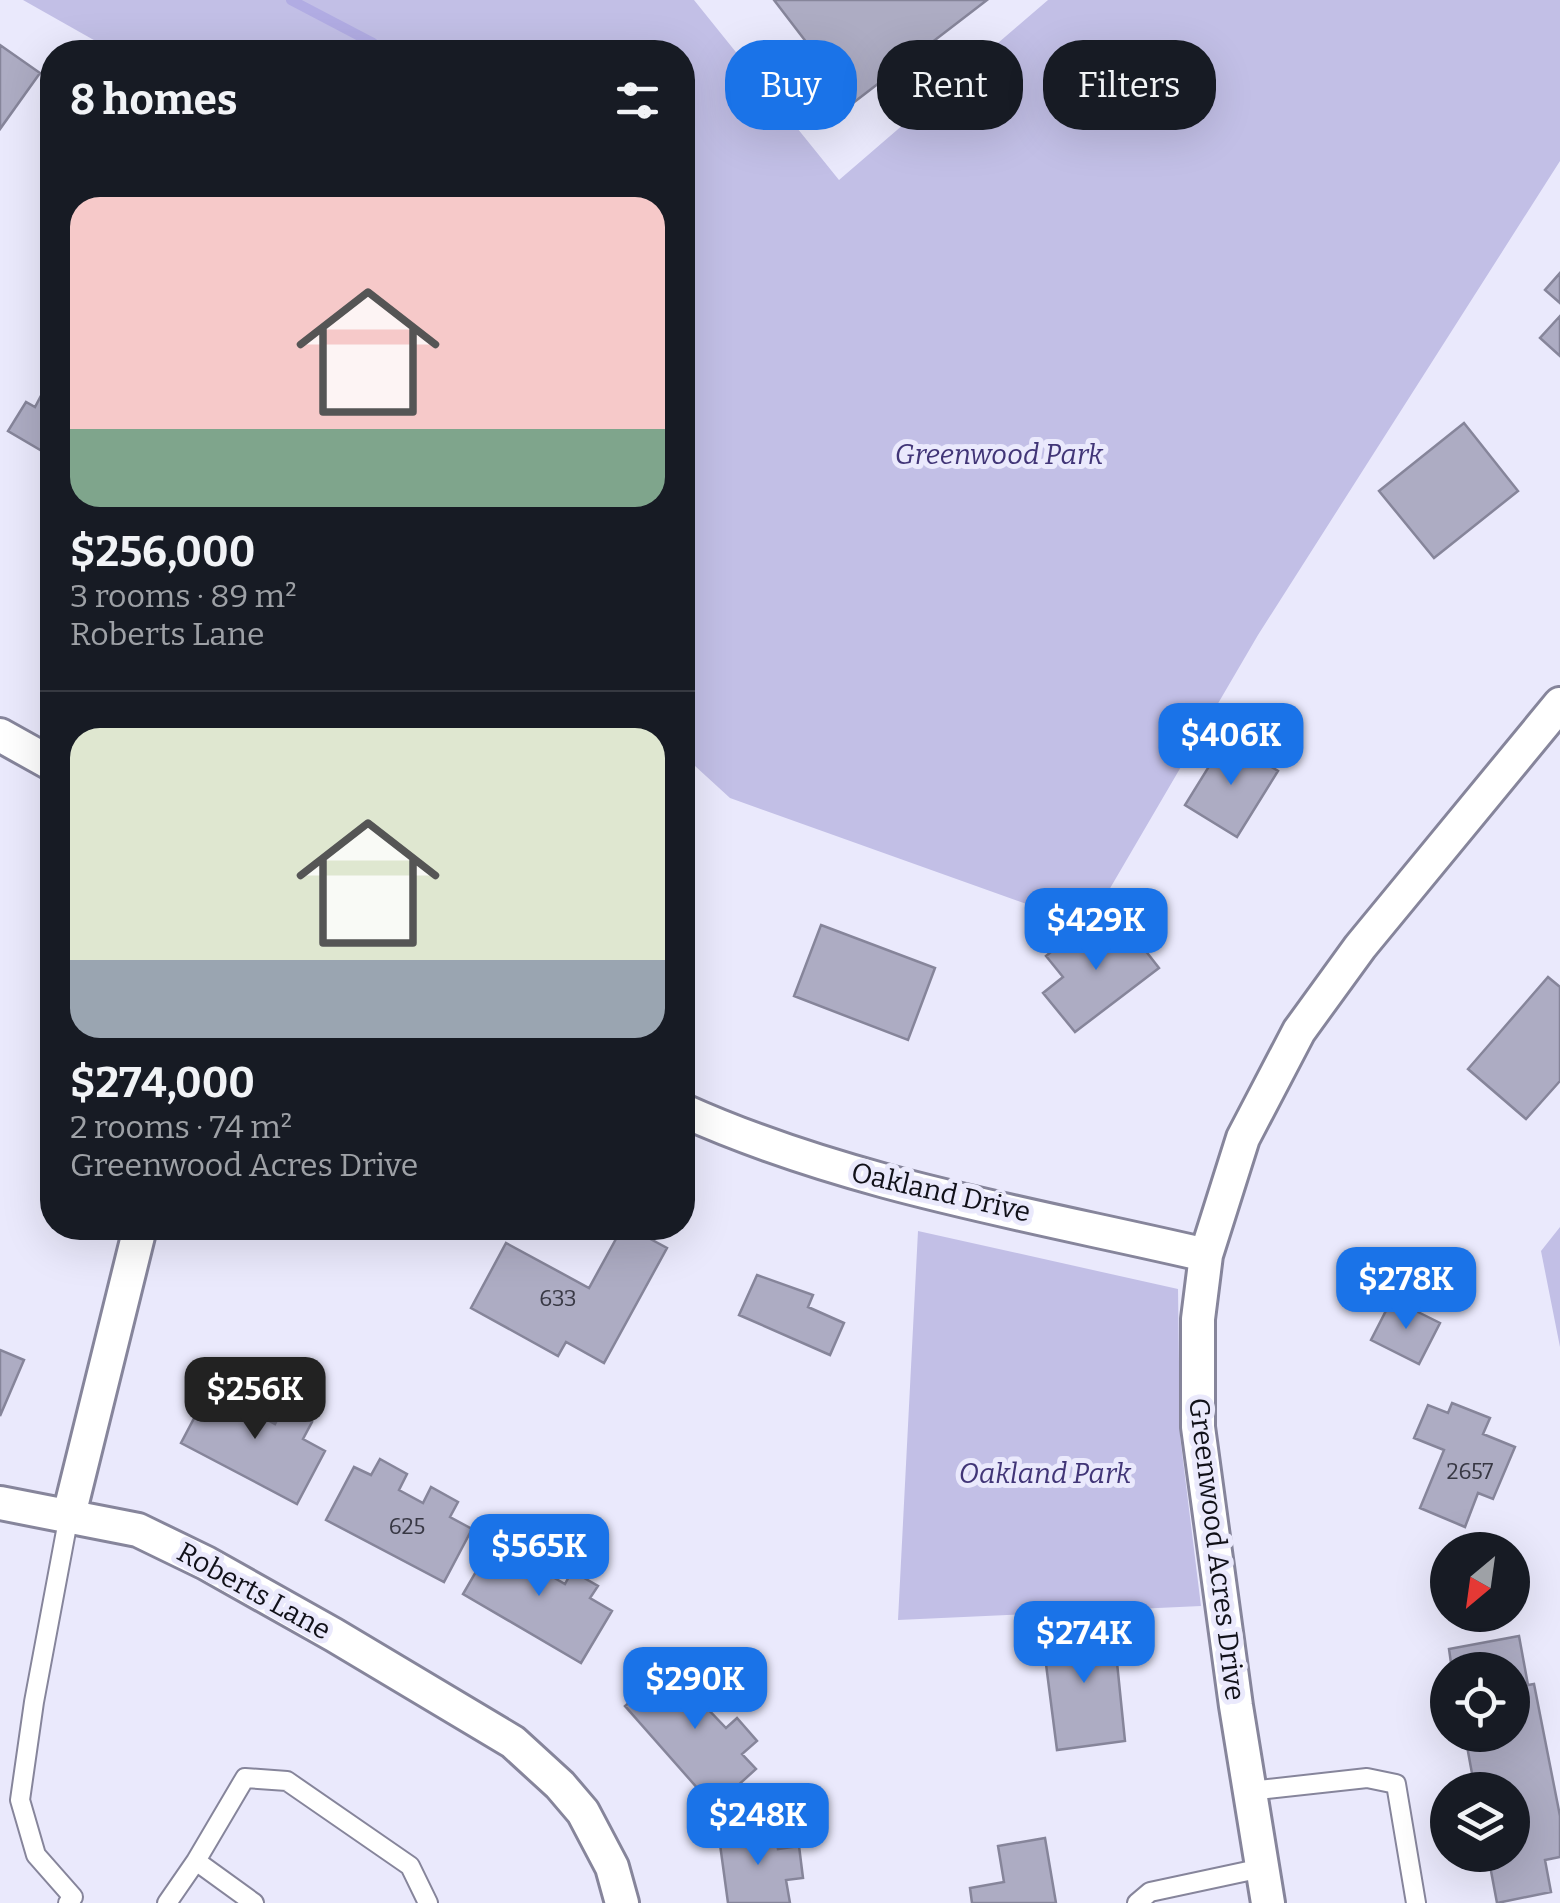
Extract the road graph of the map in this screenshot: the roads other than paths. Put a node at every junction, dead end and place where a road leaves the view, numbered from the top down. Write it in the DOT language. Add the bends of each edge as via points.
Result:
graph roads {
  1 [pos="1560,704"];
  2 [pos="0,735"];
  3 [pos="40,757"];
  4 [pos="695,1116"];
  5 [pos="137,1240"];
  6 [pos="1206,1255"];
  7 [pos="0,1503"];
  8 [pos="69,1515"];
  9 [pos="1250,1792"];
  10 [pos="196,1860"];
  11 [pos="1262,1868"];
  12 [pos="75,1901"];
  13 [pos="167,1903"];
  14 [pos="254,1903"];
  15 [pos="428,1903"];
  16 [pos="622,1903"];
  17 [pos="1137,1903"];
  18 [pos="1268,1903"];
  19 [pos="1416,1903"];
  1 -- 6 [label="street, Greenwood Acres Drive" via="1360,947 1299,1032 1243,1138"];
  2 -- 3 [label="street"];
  4 -- 6 [label="street, Oakland Drive" via="842,1169"];
  5 -- 8 [label="street"];
  6 -- 9 [label="street, Greenwood Acres Drive" via="1198,1318 1198,1428"];
  7 -- 8 [label="street, Roberts Lane"];
  8 -- 12 [label="lane" via="20,1800 36,1855"];
  8 -- 16 [label="street, Roberts Lane" via="138,1530 206,1563 513,1742 583,1812"];
  9 -- 11 [label="street, Greenwood Acres Drive"];
  9 -- 19 [label="lane" via="1367,1778 1396,1784"];
  10 -- 13 [label="lane"];
  10 -- 14 [label="lane"];
  10 -- 15 [label="lane" via="245,1778 287,1781 410,1866"];
  11 -- 17 [label="lane" via="1150,1892"];
  11 -- 18 [label="street, Greenwood Acres Drive"];
}
